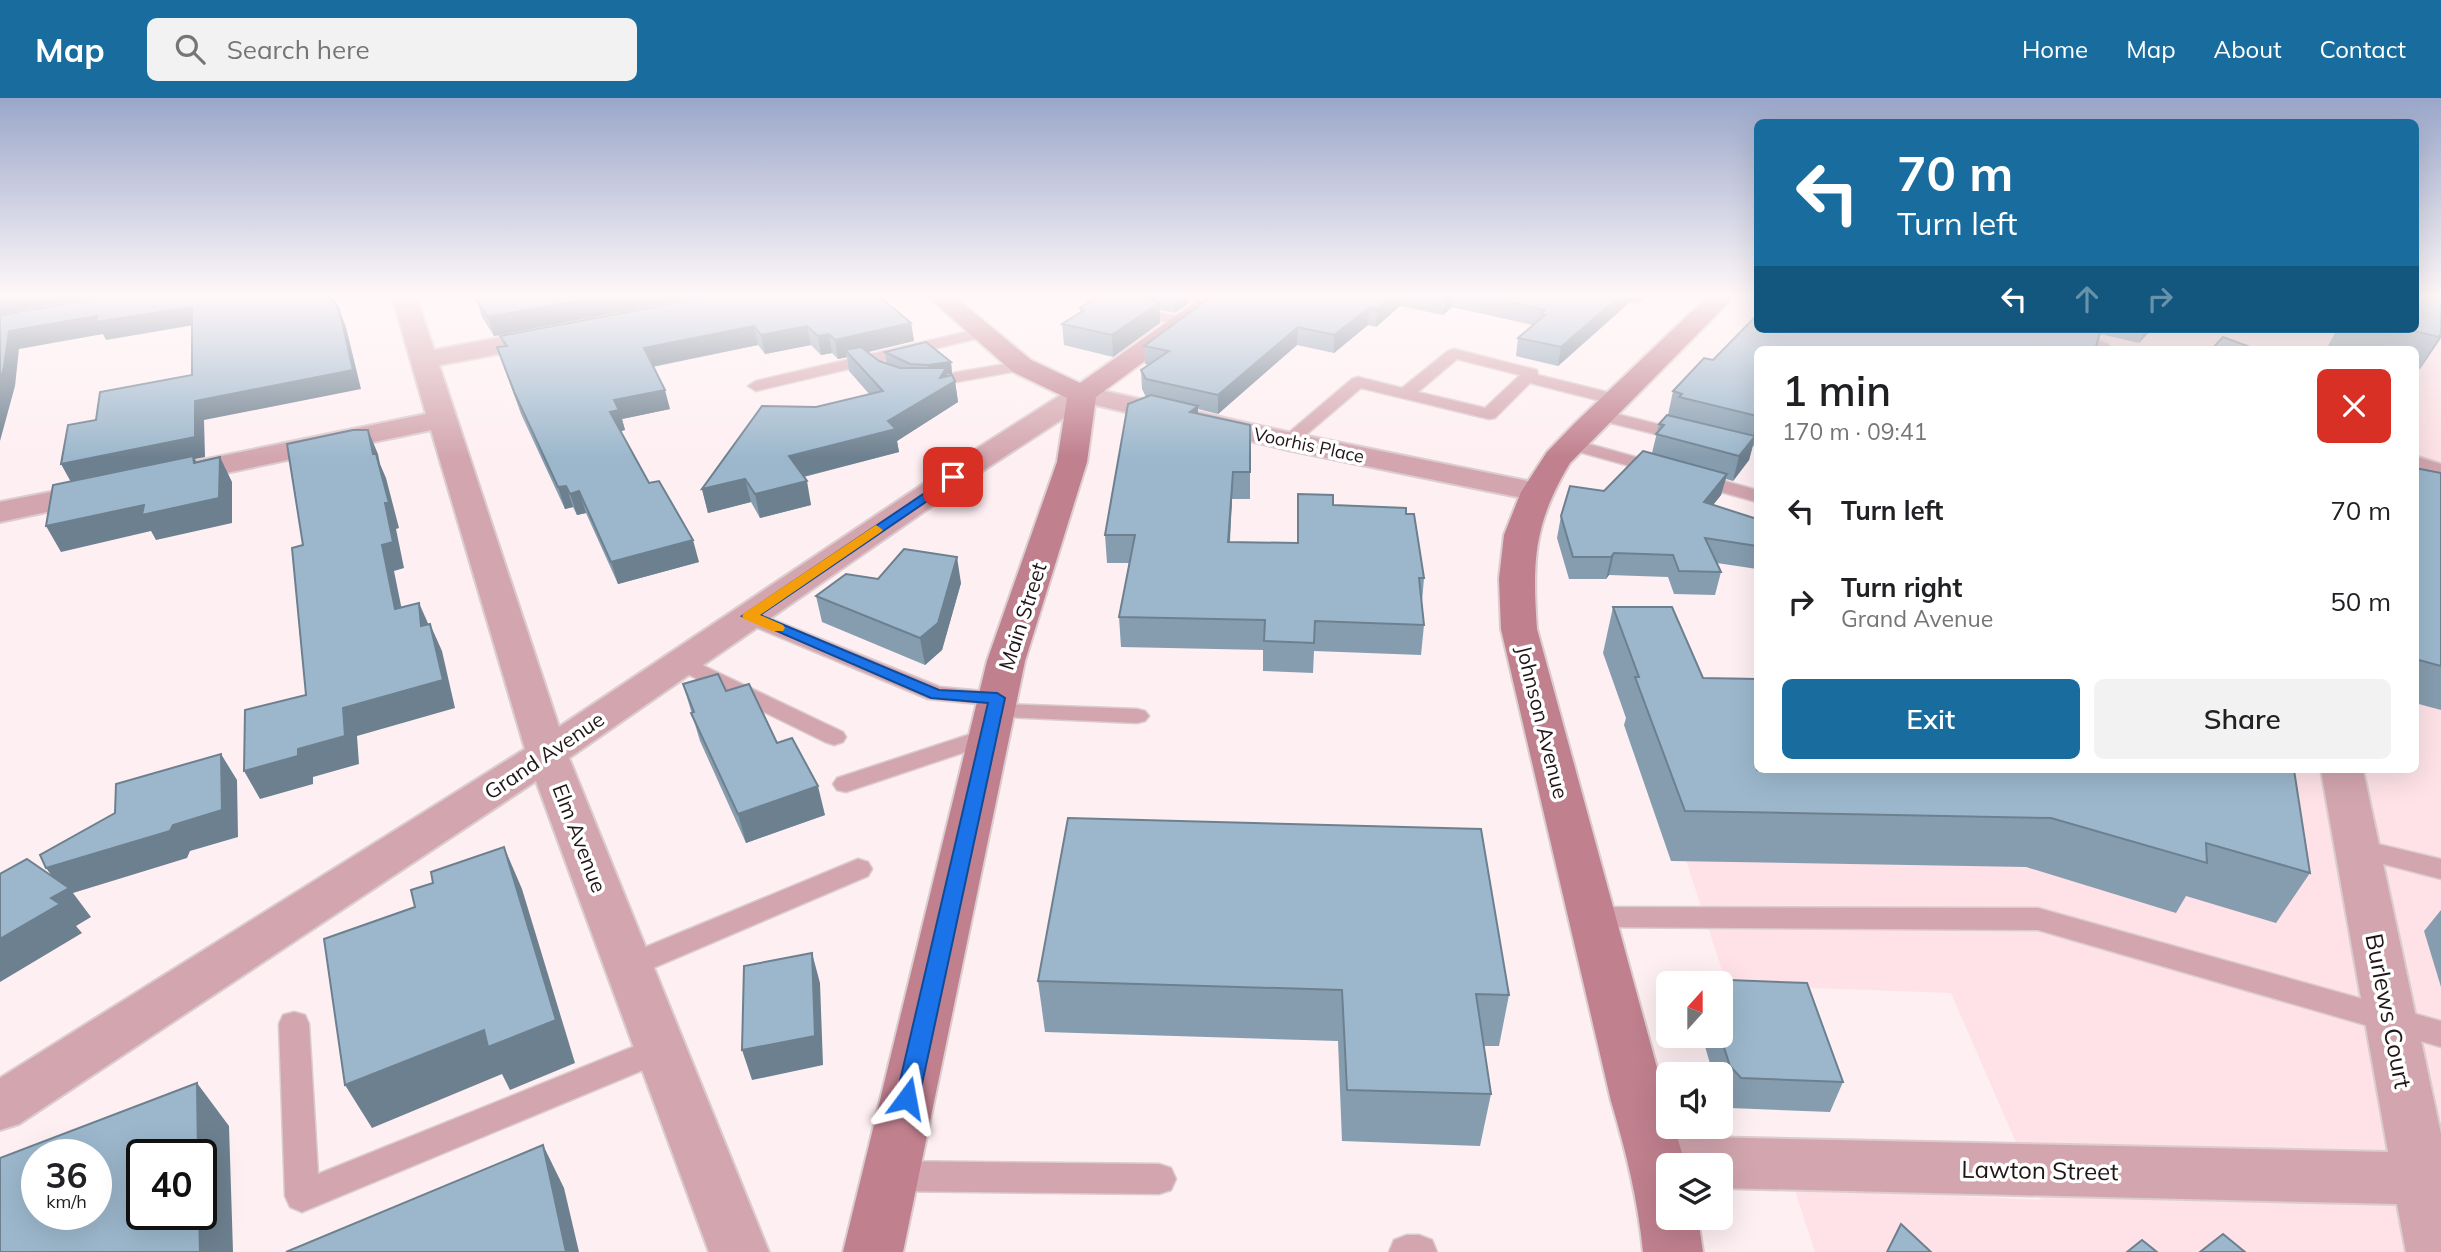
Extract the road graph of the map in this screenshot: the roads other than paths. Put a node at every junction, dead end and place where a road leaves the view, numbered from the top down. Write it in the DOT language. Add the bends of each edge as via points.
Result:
graph roads {
  1 [pos="421,350"];
  2 [pos="479,350"];
  3 [pos="911,350"];
  4 [pos="1002,350"];
  5 [pos="1134,350"];
  6 [pos="1668,350"];
  7 [pos="424,360"];
  8 [pos="869,360"];
  9 [pos="1022,366"];
  10 [pos="888,377"];
  11 [pos="1527,377"];
  12 [pos="908,382"];
  13 [pos="756,386"];
  14 [pos="1406,393"];
  15 [pos="1082,394"];
  16 [pos="1609,408"];
  17 [pos="442,419"];
  18 [pos="1289,441"];
  19 [pos="1708,442"];
  20 [pos="1571,444"];
  21 [pos="2419,466"];
  22 [pos="2441,474"];
  23 [pos="1537,492"];
  24 [pos="1754,495"];
  25 [pos="0,512"];
  26 [pos="749,616"];
  27 [pos="681,662"];
  28 [pos="994,715"];
  29 [pos="1137,716"];
  30 [pos="834,737"];
  31 [pos="547,754"];
  32 [pos="2343,773"];
  33 [pos="846,784"];
  34 [pos="2357,848"];
  35 [pos="858,869"];
  36 [pos="2441,869"];
  37 [pos="1592,917"];
  38 [pos="629,966"];
  39 [pos="2391,1019"];
  40 [pos="294,1024"];
  41 [pos="2441,1034"];
  42 [pos="661,1049"];
  43 [pos="0,1107"];
  44 [pos="1656,1166"];
  45 [pos="890,1175"];
  46 [pos="1159,1179"];
  47 [pos="2422,1179"];
  48 [pos="1733,1186"];
  49 [pos="1670,1230"];
  50 [pos="2437,1245"];
  51 [pos="739,1252"];
  52 [pos="873,1252"];
  53 [pos="1407,1252"];
  54 [pos="1419,1252"];
  55 [pos="1673,1252"];
  1 -- 7 [label="street, Elm Avenue"];
  2 -- 7 [label="street"];
  3 -- 8 [label="lane"];
  4 -- 9 [label="street"];
  5 -- 15 [label="street"];
  6 -- 16 [label="street, Johnson Avenue"];
  7 -- 17 [label="street, Elm Avenue"];
  8 -- 10 [label="lane"];
  8 -- 13 [label="lane"];
  9 -- 12 [label="lane" via="951,380"];
  9 -- 15 [label="street"];
  11 -- 14 [label="lane" via="1489,414"];
  11 -- 14 [label="lane" via="1531,373 1454,354"];
  11 -- 16 [label="lane"];
  14 -- 18 [label="lane" via="1359,382"];
  15 -- 18 [label="street, Voorhis Place"];
  15 -- 26 [label="street, Grand Avenue"];
  15 -- 28 [label="street, Main Street" via="1072,462 1006,661"];
  16 -- 19 [label="lane"];
  16 -- 20 [label="street, Johnson Avenue"];
  17 -- 25 [label="street"];
  17 -- 31 [label="street, Elm Avenue"];
  18 -- 23 [label="street, Voorhis Place"];
  20 -- 23 [label="street, Johnson Avenue"];
  20 -- 24 [label="lane"];
  21 -- 22 [label="street"];
  23 -- 37 [label="street, Johnson Avenue" via="1521,535 1516,579 1519,629"];
  26 -- 27 [label="street, Grand Avenue"];
  26 -- 28 [label="lane"];
  27 -- 30 [label="lane"];
  27 -- 31 [label="street, Grand Avenue"];
  28 -- 29 [label="lane"];
  28 -- 33 [label="lane"];
  28 -- 45 [label="street, Main Street"];
  31 -- 38 [label="street, Elm Avenue"];
  31 -- 43 [label="street, Grand Avenue"];
  32 -- 34 [label="street, Burlews Court"];
  34 -- 36 [label="lane"];
  34 -- 39 [label="street, Burlews Court"];
  35 -- 38 [label="lane"];
  37 -- 39 [label="lane" via="2038,919"];
  37 -- 44 [label="street, Johnson Avenue"];
  38 -- 42 [label="street, Elm Avenue"];
  39 -- 41 [label="lane"];
  39 -- 47 [label="street, Burlews Court"];
  40 -- 42 [label="lane" via="302,1196"];
  42 -- 51 [label="street, Elm Avenue"];
  45 -- 46 [label="lane"];
  45 -- 52 [label="street, Main Street"];
  47 -- 48 [label="street, Lawton Street"];
  47 -- 50 [label="street, Burlews Court"];
  49 -- 55 [label="street"];
  53 -- 54 [label="lane"];
}
